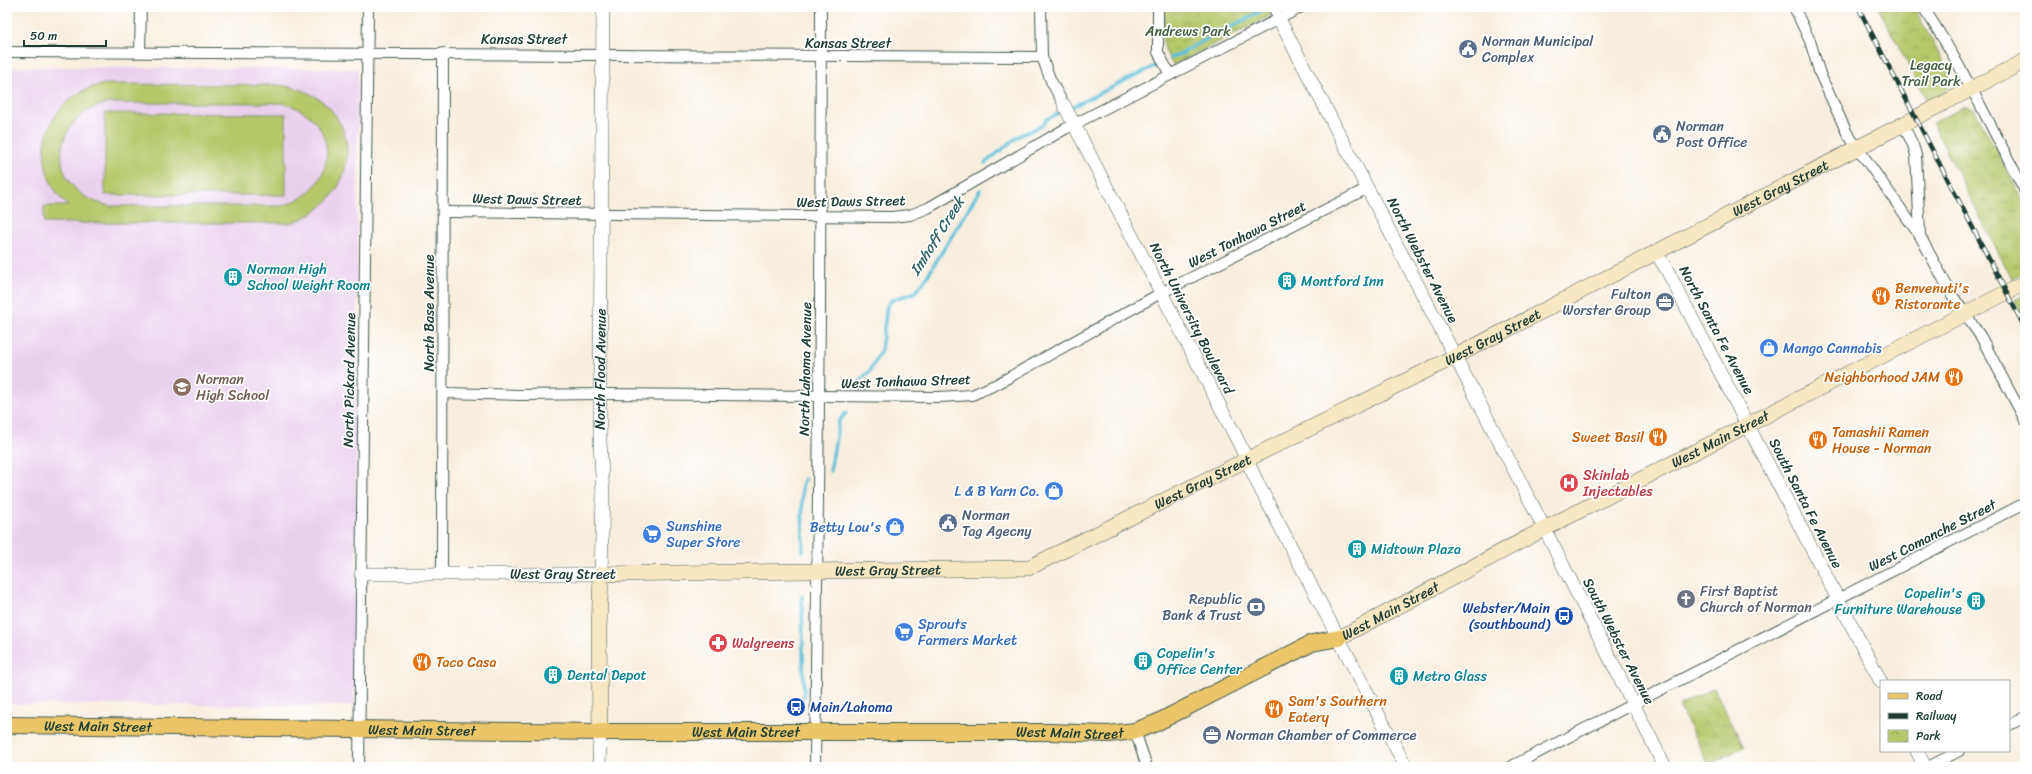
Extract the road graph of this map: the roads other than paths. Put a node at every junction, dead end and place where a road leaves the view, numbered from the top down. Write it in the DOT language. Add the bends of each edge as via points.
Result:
graph roads {
  1 [pos="141,7"];
  2 [pos="368,7"];
  3 [pos="603,7"];
  4 [pos="822,7"];
  5 [pos="1041,7"];
  6 [pos="1158,7"];
  7 [pos="1272,7"];
  8 [pos="1302,7"];
  9 [pos="1794,7"];
  10 [pos="1923,7"];
  11 [pos="1279,19"];
  12 [pos="7,52"];
  13 [pos="140,52"];
  14 [pos="368,52"];
  15 [pos="443,53"];
  16 [pos="602,54"];
  17 [pos="822,57"];
  18 [pos="1042,57"];
  19 [pos="2025,61"];
  20 [pos="1170,75"];
  21 [pos="1972,90"];
  22 [pos="1070,115"];
  23 [pos="1903,124"];
  24 [pos="1856,148"];
  25 [pos="1368,188"];
  26 [pos="2025,191"];
  27 [pos="444,212"];
  28 [pos="602,214"];
  29 [pos="820,216"];
  30 [pos="1920,236"];
  31 [pos="1656,252"];
  32 [pos="2025,283"];
  33 [pos="1161,293"];
  34 [pos="1964,313"];
  35 [pos="1454,357"];
  36 [pos="443,392"];
  37 [pos="600,394"];
  38 [pos="820,397"];
  39 [pos="2025,420"];
  40 [pos="1748,425"];
  41 [pos="1247,460"];
  42 [pos="2025,503"];
  43 [pos="1544,529"];
  44 [pos="816,572"];
  45 [pos="361,574"];
  46 [pos="442,574"];
  47 [pos="601,574"];
  48 [pos="1838,599"];
  49 [pos="1338,638"];
  50 [pos="1880,680"];
  51 [pos="1633,704"];
  52 [pos="2025,717"];
  53 [pos="7,725"];
  54 [pos="2010,725"];
  55 [pos="359,729"];
  56 [pos="1135,731"];
  57 [pos="600,732"];
  58 [pos="815,732"];
  59 [pos="1918,752"];
  60 [pos="1957,752"];
  61 [pos="359,767"];
  62 [pos="599,767"];
  63 [pos="815,767"];
  64 [pos="1147,767"];
  65 [pos="1406,767"];
  66 [pos="1510,767"];
  67 [pos="1665,767"];
  68 [pos="1927,767"];
  1 -- 13 [label="street"];
  2 -- 14 [label="street, North Pickard Avenue"];
  3 -- 16 [label="street, North Flood Avenue"];
  4 -- 17 [label="street, North Lahoma Avenue"];
  5 -- 18 [label="street, North University Boulevard"];
  6 -- 20 [label="street" via="1158,52"];
  7 -- 11 [label="street, North Webster Avenue"];
  8 -- 11 [label="street, West Daws Street"];
  9 -- 24 [label="street" via="1810,40 1820,74"];
  10 -- 21 [label="street"];
  11 -- 20 [label="street, West Daws Street"];
  11 -- 25 [label="street, North Webster Avenue"];
  12 -- 13 [label="street, Kansas Street"];
  13 -- 14 [label="street, Kansas Street"];
  14 -- 15 [label="street, Kansas Street"];
  14 -- 45 [label="street, North Pickard Avenue"];
  15 -- 16 [label="street, Kansas Street"];
  15 -- 27 [label="street, North Base Avenue"];
  16 -- 17 [label="street, Kansas Street"];
  16 -- 28 [label="street, North Flood Avenue"];
  17 -- 18 [label="street, Kansas Street"];
  17 -- 29 [label="street, North Lahoma Avenue"];
  18 -- 22 [label="street, North University Boulevard" via="1051,81"];
  19 -- 21 [label="main road, West Gray Street"];
  20 -- 22 [label="street, West Daws Street"];
  21 -- 23 [label="main road, West Gray Street"];
  21 -- 26 [label="street"];
  22 -- 29 [label="street, West Daws Street" via="920,212 892,217"];
  22 -- 33 [label="street, North University Boulevard"];
  23 -- 24 [label="main road, West Gray Street"];
  23 -- 30 [label="street" via="1916,155"];
  24 -- 30 [label="street"];
  24 -- 31 [label="main road, West Gray Street"];
  25 -- 33 [label="street, West Tonhawa Street"];
  25 -- 35 [label="street, North Webster Avenue"];
  27 -- 28 [label="street, West Daws Street"];
  27 -- 36 [label="street, North Base Avenue"];
  28 -- 29 [label="street, West Daws Street"];
  28 -- 37 [label="street, North Flood Avenue"];
  29 -- 38 [label="street, North Lahoma Avenue"];
  30 -- 34 [label="street"];
  31 -- 35 [label="main road, West Gray Street"];
  31 -- 40 [label="street, North Santa Fe Avenue"];
  32 -- 34 [label="main road, West Main Street"];
  33 -- 38 [label="street, West Tonhawa Street" via="998,384 972,395"];
  33 -- 41 [label="street, North University Boulevard"];
  34 -- 39 [label="street" via="1981,337"];
  34 -- 40 [label="main road, West Main Street"];
  35 -- 41 [label="main road, West Gray Street"];
  35 -- 43 [label="street, North Webster Avenue"];
  36 -- 37 [label="street, West Tonhawa Street" via="520,395"];
  36 -- 46 [label="street, North Base Avenue"];
  37 -- 38 [label="street, West Tonhawa Street"];
  37 -- 47 [label="street, North Flood Avenue" via="603,495"];
  38 -- 44 [label="street, North Lahoma Avenue"];
  40 -- 43 [label="main road, West Main Street"];
  40 -- 48 [label="street, South Santa Fe Avenue"];
  41 -- 44 [label="main road, West Gray Street" via="1028,568"];
  41 -- 49 [label="street, North University Boulevard"];
  42 -- 48 [label="street, West Comanche Street"];
  43 -- 49 [label="main road, West Main Street"];
  43 -- 51 [label="street, South Webster Avenue"];
  44 -- 47 [label="main road, West Gray Street"];
  44 -- 58 [label="street, North Lahoma Avenue"];
  45 -- 46 [label="street, West Gray Street"];
  45 -- 55 [label="street, North Pickard Avenue"];
  46 -- 47 [label="street, West Gray Street"];
  47 -- 57 [label="main road, North Flood Avenue"];
  48 -- 50 [label="street, South Santa Fe Avenue"];
  48 -- 51 [label="street, West Comanche Street"];
  49 -- 56 [label="main road, West Main Street" via="1312,643 1171,716"];
  49 -- 65 [label="street, North University Boulevard"];
  51 -- 66 [label="street, West Comanche Street"];
  51 -- 67 [label="street, South Webster Avenue"];
  52 -- 54 [label="street"];
  53 -- 55 [label="main road, West Main Street"];
  55 -- 57 [label="main road, West Main Street"];
  55 -- 61 [label="street, North Pickard Avenue"];
  56 -- 58 [label="main road, West Main Street" via="1108,734"];
  56 -- 64 [label="street"];
  57 -- 58 [label="main road, West Main Street"];
  57 -- 62 [label="street"];
  58 -- 63 [label="street, North Lahoma Avenue"];
  59 -- 68 [label="street"];
  60 -- 68 [label="street"];
}
